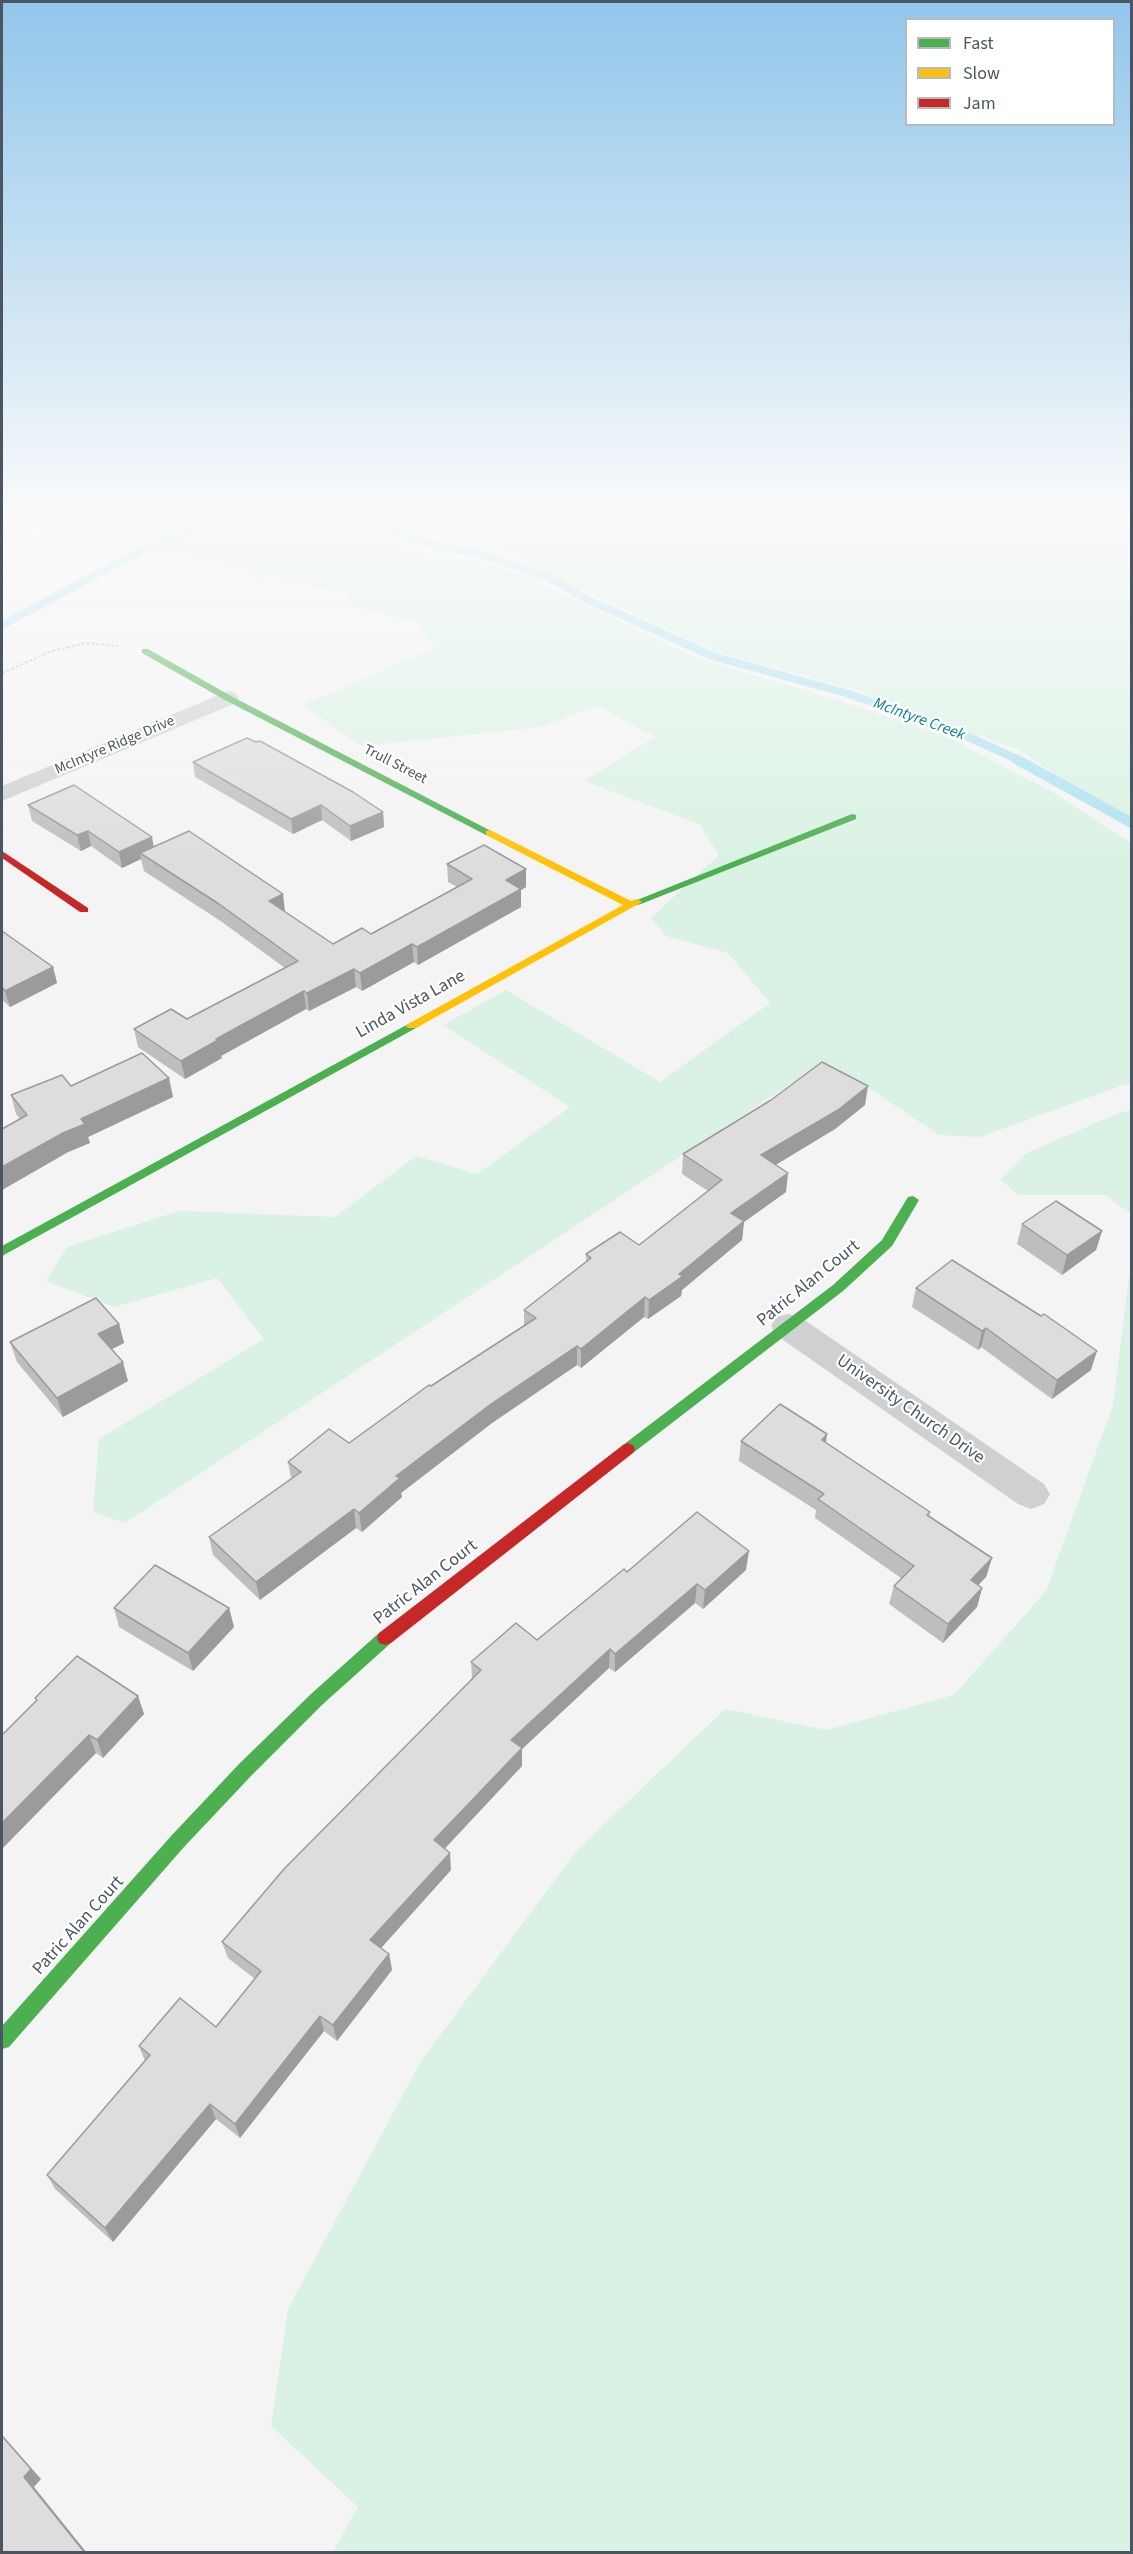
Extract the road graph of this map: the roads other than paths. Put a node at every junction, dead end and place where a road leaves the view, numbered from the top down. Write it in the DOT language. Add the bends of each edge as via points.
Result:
graph roads {
  1 [pos="145,651"];
  2 [pos="228,698"];
  3 [pos="2,794"];
  4 [pos="852,817"];
  5 [pos="2,854"];
  6 [pos="631,905"];
  7 [pos="84,910"];
  8 [pos="913,1200"];
  9 [pos="2,1252"];
  10 [pos="788,1326"];
  11 [pos="1031,1494"];
  12 [pos="2,2040"];
  1 -- 2 [label="street, Trull Street"];
  2 -- 3 [label="street, McIntyre Ridge Drive"];
  2 -- 6 [label="street, Trull Street"];
  4 -- 6 [label="street, Linda Vista Lane"];
  5 -- 7 [label="street"];
  6 -- 9 [label="street, Linda Vista Lane"];
  8 -- 10 [label="street, Patric Alan Court" via="887,1243 838,1288"];
  10 -- 11 [label="street, University Church Drive"];
  10 -- 12 [label="street, Patric Alan Court" via="390,1635 317,1699 185,1833"];
}
